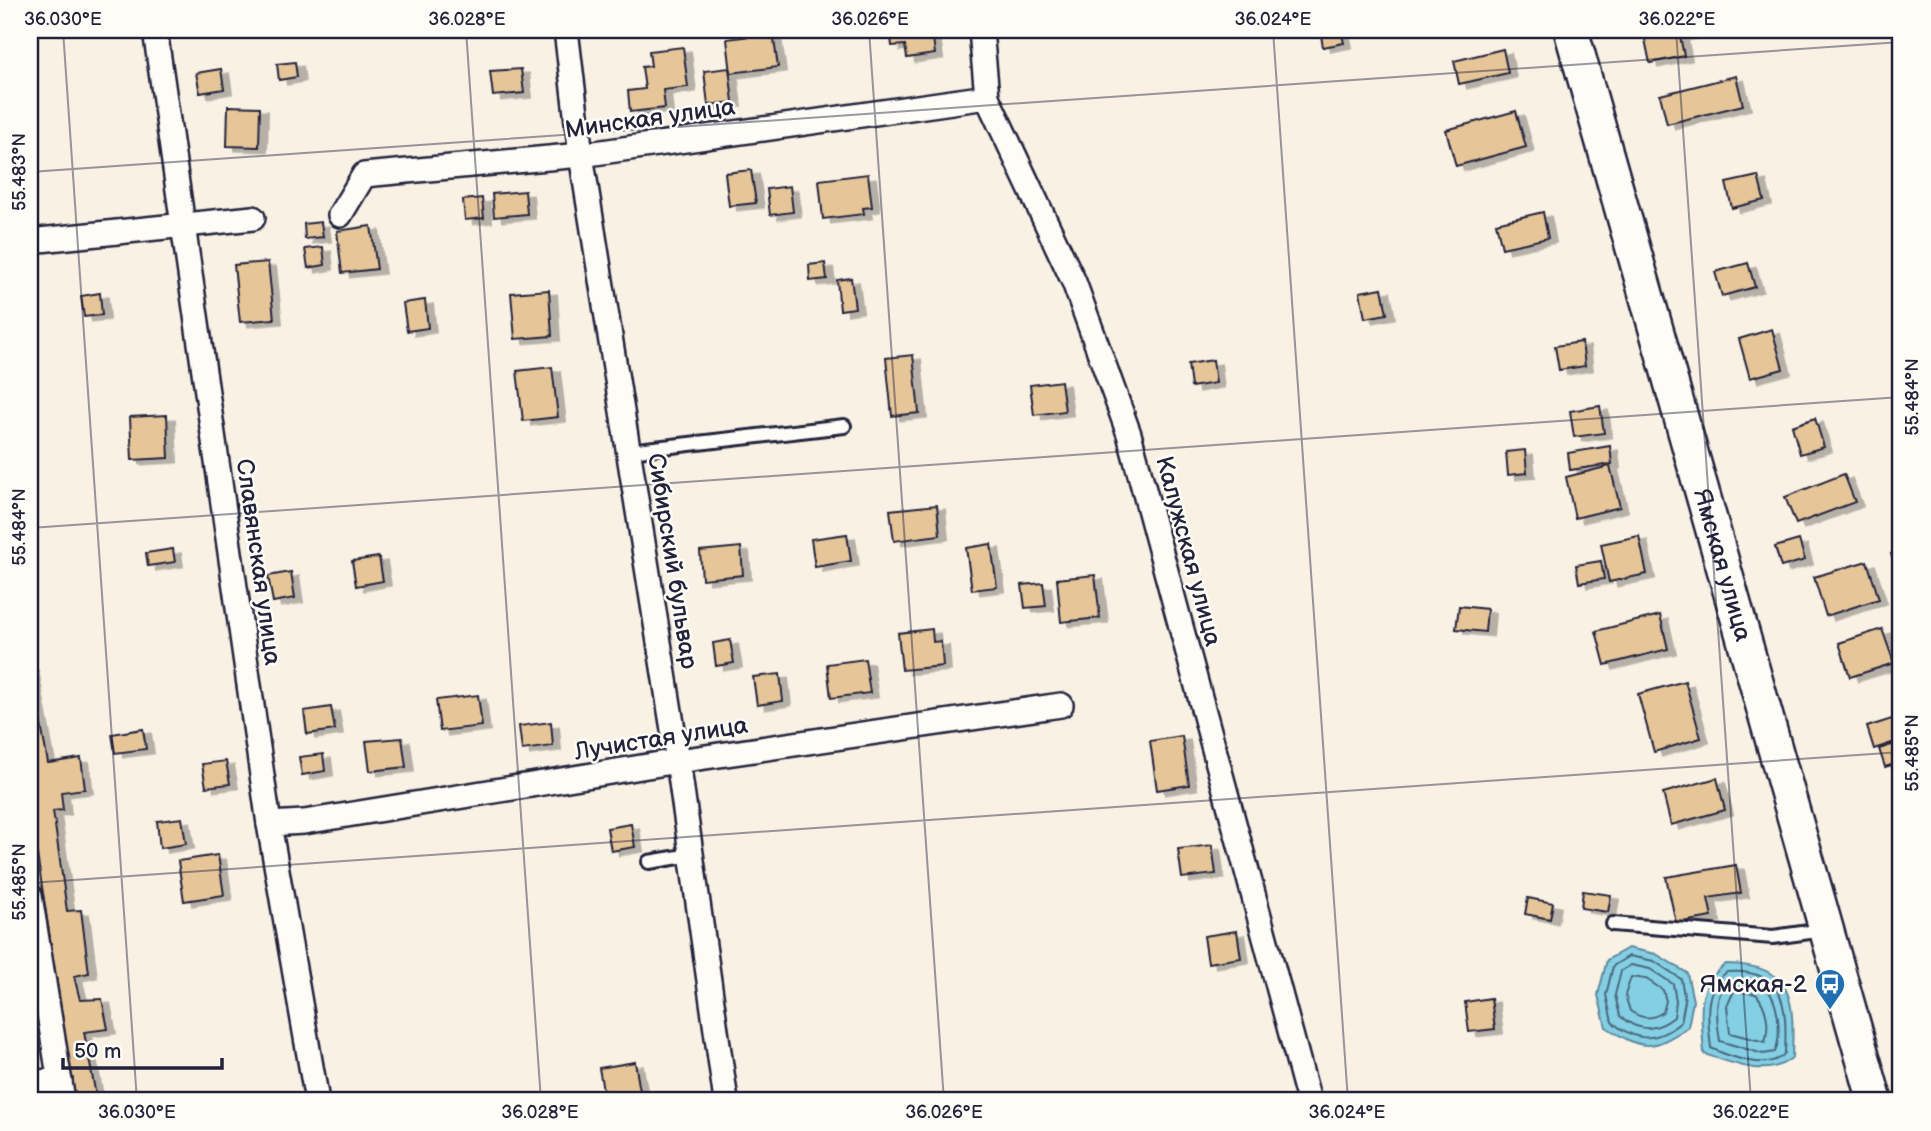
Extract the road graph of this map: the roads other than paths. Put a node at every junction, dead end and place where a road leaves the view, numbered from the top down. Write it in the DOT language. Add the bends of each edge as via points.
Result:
graph roads {
  1 [pos="155,30"];
  2 [pos="566,30"];
  3 [pos="981,30"];
  4 [pos="1571,30"];
  5 [pos="987,97"];
  6 [pos="581,155"];
  7 [pos="340,215"];
  8 [pos="253,218"];
  9 [pos="186,227"];
  10 [pos="30,241"];
  11 [pos="844,426"];
  12 [pos="629,451"];
  13 [pos="1061,705"];
  14 [pos="678,761"];
  15 [pos="269,824"];
  16 [pos="691,855"];
  17 [pos="649,862"];
  18 [pos="30,896"];
  19 [pos="1613,924"];
  20 [pos="1828,929"];
  21 [pos="30,1082"];
  22 [pos="62,1091"];
  23 [pos="317,1101"];
  24 [pos="726,1101"];
  25 [pos="1309,1101"];
  26 [pos="1875,1101"];
  1 -- 9 [label="street, Славянская улица"];
  2 -- 6 [label="street, Сибирский бульвар"];
  3 -- 5 [label="street, Калужская улица"];
  4 -- 20 [label="main road, Ямская улица"];
  5 -- 6 [label="street, Минская улица"];
  5 -- 25 [label="street, Калужская улица" via="1074,282 1129,434"];
  6 -- 7 [label="street, Минская улица" via="364,175"];
  6 -- 12 [label="street, Сибирский бульвар"];
  8 -- 9 [label="street"];
  9 -- 10 [label="street"];
  9 -- 15 [label="street, Славянская улица"];
  11 -- 12 [label="lane"];
  12 -- 14 [label="street, Сибирский бульвар"];
  13 -- 14 [label="street, Лучистая улица"];
  14 -- 15 [label="street, Лучистая улица"];
  14 -- 16 [label="street, Сибирский бульвар"];
  15 -- 23 [label="street, Славянская улица"];
  16 -- 17 [label="lane"];
  16 -- 24 [label="street, Сибирский бульвар"];
  18 -- 22 [label="street"];
  19 -- 20 [label="lane" via="1773,937"];
  20 -- 26 [label="main road, Ямская улица"];
  21 -- 22 [label="street"];
}
